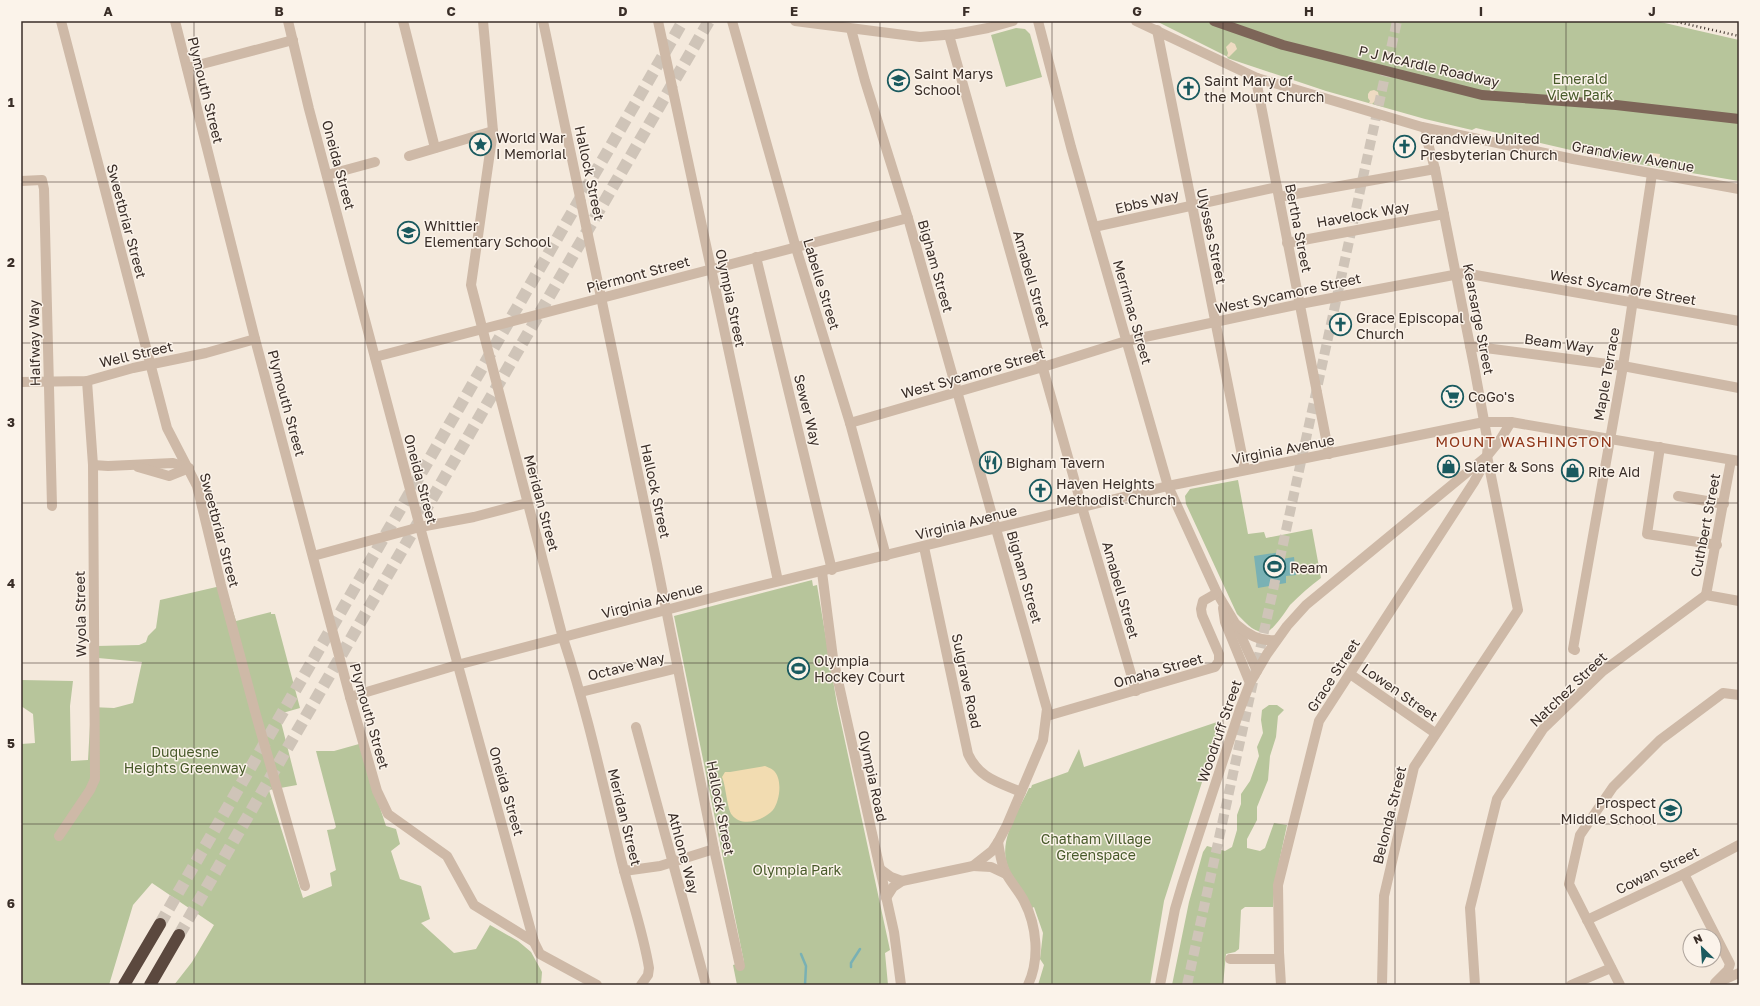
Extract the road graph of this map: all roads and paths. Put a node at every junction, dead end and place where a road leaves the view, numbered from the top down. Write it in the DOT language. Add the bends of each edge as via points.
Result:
graph roads {
  1 [pos="61,21"];
  2 [pos="175,21"];
  3 [pos="288,21"];
  4 [pos="403,21"];
  5 [pos="483,21"];
  6 [pos="543,21"];
  7 [pos="658,21"];
  8 [pos="732,21"];
  9 [pos="795,21"];
  10 [pos="1014,21"];
  11 [pos="1038,21"];
  12 [pos="1136,21"];
  13 [pos="1214,21"];
  14 [pos="851,29"];
  15 [pos="1158,30"];
  16 [pos="949,35"];
  17 [pos="293,40"];
  18 [pos="187,68"];
  19 [pos="1258,78"];
  20 [pos="1739,119"];
  21 [pos="1427,128"];
  22 [pos="493,131"];
  23 [pos="435,148"];
  24 [pos="409,156"];
  25 [pos="375,162"];
  26 [pos="1435,169"];
  27 [pos="1652,174"];
  28 [pos="327,175"];
  29 [pos="21,181"];
  30 [pos="1739,189"];
  31 [pos="1278,192"];
  32 [pos="1192,205"];
  33 [pos="1444,214"];
  34 [pos="908,218"];
  35 [pos="1094,227"];
  36 [pos="1287,243"];
  37 [pos="796,248"];
  38 [pos="756,257"];
  39 [pos="711,269"];
  40 [pos="1455,274"];
  41 [pos="602,299"];
  42 [pos="1633,303"];
  43 [pos="1300,304"];
  44 [pos="1739,321"];
  45 [pos="1216,323"];
  46 [pos="482,329"];
  47 [pos="255,339"];
  48 [pos="1126,341"];
  49 [pos="1470,346"];
  50 [pos="375,357"];
  51 [pos="150,364"];
  52 [pos="1622,366"];
  53 [pos="1042,368"];
  54 [pos="88,380"];
  55 [pos="21,382"];
  56 [pos="48,382"];
  57 [pos="1739,388"];
  58 [pos="958,392"];
  59 [pos="1484,422"];
  60 [pos="1511,422"];
  61 [pos="850,423"];
  62 [pos="1609,438"];
  63 [pos="1660,447"];
  64 [pos="1329,454"];
  65 [pos="1487,456"];
  66 [pos="1735,460"];
  67 [pos="93,465"];
  68 [pos="189,468"];
  69 [pos="1244,470"];
  70 [pos="1168,486"];
  71 [pos="1678,496"];
  72 [pos="527,503"];
  73 [pos="1724,504"];
  74 [pos="52,506"];
  75 [pos="1082,507"];
  76 [pos="420,527"];
  77 [pos="996,528"];
  78 [pos="1716,545"];
  79 [pos="924,547"];
  80 [pos="313,556"];
  81 [pos="886,556"];
  82 [pos="827,571"];
  83 [pos="778,581"];
  84 [pos="1217,593"];
  85 [pos="1706,595"];
  86 [pos="1739,601"];
  87 [pos="1222,604"];
  88 [pos="667,610"];
  89 [pos="1518,610"];
  90 [pos="1235,623"];
  91 [pos="563,638"];
  92 [pos="1276,640"];
  93 [pos="1574,649"];
  94 [pos="458,666"];
  95 [pos="678,668"];
  96 [pos="1256,671"];
  97 [pos="1350,674"];
  98 [pos="1250,683"];
  99 [pos="1136,691"];
  100 [pos="580,692"];
  101 [pos="1739,695"];
  102 [pos="350,697"];
  103 [pos="1047,716"];
  104 [pos="636,727"];
  105 [pos="1435,734"];
  106 [pos="1021,792"];
  107 [pos="59,836"];
  108 [pos="998,842"];
  109 [pos="1739,845"];
  110 [pos="714,849"];
  111 [pos="672,862"];
  112 [pos="973,866"];
  113 [pos="880,869"];
  114 [pos="624,871"];
  115 [pos="1006,874"];
  116 [pos="1684,874"];
  117 [pos="902,881"];
  118 [pos="306,886"];
  119 [pos="886,898"];
  120 [pos="1587,920"];
  121 [pos="160,924"];
  122 [pos="179,935"];
  123 [pos="534,942"];
  124 [pos="1230,959"];
  125 [pos="1279,959"];
  126 [pos="740,966"];
  127 [pos="1611,968"];
  128 [pos="1739,973"];
  129 [pos="1714,984"];
  130 [pos="124,985"];
  131 [pos="150,985"];
  132 [pos="597,985"];
  133 [pos="641,985"];
  134 [pos="706,985"];
  135 [pos="901,985"];
  136 [pos="1028,985"];
  137 [pos="1160,985"];
  138 [pos="1281,985"];
  139 [pos="1382,985"];
  140 [pos="1475,985"];
  141 [pos="1571,985"];
  142 [pos="1620,985"];
  1 -- 51 [label="street, Sweetbriar Street"];
  2 -- 18 [label="street, Plymouth Street"];
  3 -- 17 [label="street, Oneida Street"];
  4 -- 23 [label="street"];
  5 -- 22 [label="street, Meridan Street"];
  6 -- 41 [label="street, Hallock Street"];
  7 -- 39 [label="street, Olympia Street"];
  8 -- 37 [label="street, Labelle Street"];
  9 -- 14 [label="street"];
  10 -- 16 [label="street"];
  11 -- 35 [label="street, Merrimac Street"];
  12 -- 15 [label="street, Grandview Avenue"];
  13 -- 20 [label="main road, P J McArdle Roadway" via="1284,44 1482,95 1616,105"];
  14 -- 16 [label="street" via="920,37"];
  14 -- 34 [label="street, Bigham Street"];
  15 -- 19 [label="street, Grandview Avenue"];
  15 -- 32 [label="street, Ulysses Street"];
  16 -- 53 [label="street, Amabell Street"];
  17 -- 18 [label="street"];
  17 -- 28 [label="street, Oneida Street"];
  18 -- 47 [label="street, Plymouth Street"];
  19 -- 21 [label="street, Grandview Avenue"];
  19 -- 31 [label="street, Bertha Street" via="1257,85"];
  21 -- 26 [label="street, Kearsarge Street" via="1426,136"];
  21 -- 27 [label="street, Grandview Avenue"];
  22 -- 23 [label="street"];
  22 -- 46 [label="street, Meridan Street" via="470,285"];
  23 -- 24 [label="street"];
  25 -- 28 [label="street"];
  26 -- 31 [label="street, Ebbs Way"];
  26 -- 33 [label="street, Kearsarge Street"];
  27 -- 30 [label="street, Grandview Avenue"];
  27 -- 42 [label="street, Maple Terrace"];
  28 -- 50 [label="street, Oneida Street"];
  29 -- 56 [label="street, Halfway Way" via="42,180 45,200 50,357"];
  31 -- 32 [label="street, Ebbs Way"];
  31 -- 36 [label="street, Bertha Street"];
  32 -- 35 [label="street, Ebbs Way"];
  32 -- 45 [label="street, Ulysses Street"];
  33 -- 36 [label="street, Havelock Way"];
  33 -- 40 [label="street, Kearsarge Street"];
  34 -- 37 [label="street, Piermont Street"];
  34 -- 58 [label="street, Bigham Street"];
  35 -- 48 [label="street, Merrimac Street"];
  36 -- 43 [label="street, Bertha Street"];
  37 -- 38 [label="street, Piermont Street"];
  37 -- 61 [label="street, Labelle Street"];
  38 -- 39 [label="street, Piermont Street"];
  38 -- 82 [label="street, Sewer Way"];
  39 -- 41 [label="street, Piermont Street"];
  39 -- 83 [label="street, Olympia Street"];
  40 -- 42 [label="street, West Sycamore Street" via="1464,273"];
  40 -- 43 [label="street, West Sycamore Street"];
  40 -- 49 [label="street, Kearsarge Street"];
  41 -- 46 [label="street, Piermont Street"];
  41 -- 88 [label="street, Hallock Street"];
  42 -- 44 [label="street, West Sycamore Street"];
  42 -- 52 [label="street, Maple Terrace"];
  43 -- 45 [label="street, West Sycamore Street"];
  43 -- 64 [label="street, Bertha Street"];
  45 -- 48 [label="street, West Sycamore Street"];
  45 -- 69 [label="street, Ulysses Street"];
  46 -- 50 [label="street, Piermont Street"];
  46 -- 72 [label="street, Meridan Street"];
  47 -- 51 [label="street, Well Street" via="206,353"];
  47 -- 80 [label="street, Plymouth Street"];
  48 -- 53 [label="street, West Sycamore Street"];
  48 -- 70 [label="street, Merrimac Street"];
  49 -- 52 [label="street, Beam Way"];
  49 -- 59 [label="street, Kearsarge Street"];
  50 -- 76 [label="street, Oneida Street"];
  51 -- 54 [label="street, Well Street"];
  51 -- 68 [label="street, Sweetbriar Street" via="167,428"];
  52 -- 57 [label="street, Beam Way"];
  52 -- 62 [label="street, Maple Terrace"];
  53 -- 58 [label="street, West Sycamore Street"];
  53 -- 75 [label="street, Amabell Street"];
  54 -- 56 [label="street, Well Street"];
  54 -- 67 [label="street, Wyola Street"];
  55 -- 56 [label="street, Well Street"];
  56 -- 74 [label="street, Halfway Way"];
  58 -- 61 [label="street, West Sycamore Street"];
  58 -- 77 [label="street, Bigham Street"];
  59 -- 60 [label="street, Virginia Avenue"];
  59 -- 64 [label="street, Virginia Avenue"];
  59 -- 65 [label="street, Kearsarge Street" via="1488,443"];
  60 -- 62 [label="street, Virginia Avenue"];
  60 -- 65 [label="street, Woodruff Street"];
  61 -- 81 [label="street, Labelle Street"];
  62 -- 63 [label="street, Virginia Avenue"];
  62 -- 93 [label="street, Maple Terrace"];
  63 -- 66 [label="street, Virginia Avenue"];
  63 -- 78 [label="street" via="1647,534"];
  64 -- 69 [label="street, Virginia Avenue"];
  65 -- 89 [label="street, Kearsarge Street"];
  65 -- 92 [label="street, Woodruff Street" via="1315,596"];
  65 -- 97 [label="street, Grace Street" via="1474,482"];
  66 -- 73 [label="street, Cuthbert Street"];
  67 -- 68 [label="street" via="173,463"];
  67 -- 107 [label="street, Wyola Street" via="95,779"];
  68 -- 118 [label="street, Sweetbriar Street" via="197,486 256,715"];
  69 -- 70 [label="street, Virginia Avenue"];
  70 -- 75 [label="street, Virginia Avenue"];
  70 -- 84 [label="street, Merrimac Street"];
  71 -- 73 [label="street"];
  72 -- 76 [label="street" via="474,517"];
  72 -- 91 [label="street, Meridan Street"];
  73 -- 78 [label="street, Cuthbert Street"];
  75 -- 77 [label="street, Virginia Avenue"];
  75 -- 99 [label="street, Amabell Street"];
  76 -- 80 [label="street"];
  76 -- 94 [label="street, Oneida Street"];
  77 -- 79 [label="street, Virginia Avenue"];
  77 -- 103 [label="street, Bigham Street" via="1044,695"];
  78 -- 85 [label="street, Cuthbert Street"];
  79 -- 81 [label="street, Virginia Avenue"];
  79 -- 106 [label="street, Sulgrave Road" via="968,754 984,776"];
  80 -- 102 [label="street, Plymouth Street"];
  81 -- 82 [label="street, Virginia Avenue"];
  82 -- 83 [label="street, Virginia Avenue"];
  82 -- 113 [label="street, Olympia Road" via="833,658"];
  83 -- 88 [label="street, Virginia Avenue"];
  84 -- 87 [label="street, Merrimac Street"];
  84 -- 99 [label="street, Omaha Street" via="1203,601 1201,609 1219,654 1218,665"];
  85 -- 86 [label="street"];
  85 -- 140 [label="street, Natchez Street" via="1603,671 1543,729 1497,800 1470,908"];
  87 -- 90 [label="street, Merrimac Street"];
  87 -- 98 [label="street, Merrimac Street" via="1225,622"];
  88 -- 91 [label="street, Virginia Avenue"];
  88 -- 95 [label="street, Hallock Street"];
  89 -- 105 [label="street, Belonda Street"];
  90 -- 92 [label="street" via="1249,635 1268,641"];
  90 -- 96 [label="street, Merrimac Street"];
  91 -- 94 [label="street, Virginia Avenue"];
  91 -- 100 [label="street, Meridan Street"];
  92 -- 96 [label="street, Woodruff Street"];
  94 -- 102 [label="street, Virginia Avenue"];
  94 -- 123 [label="street, Oneida Street"];
  95 -- 100 [label="street, Octave Way"];
  95 -- 110 [label="street, Hallock Street"];
  96 -- 98 [label="street, Woodruff Street"];
  97 -- 105 [label="street, Lowen Street"];
  97 -- 125 [label="street, Grace Street" via="1319,721 1315,736 1278,885"];
  98 -- 137 [label="street, Woodruff Street" via="1175,909"];
  99 -- 103 [label="street, Omaha Street"];
  100 -- 114 [label="street, Meridan Street"];
  101 -- 120 [label="street" via="1723,694 1660,740 1612,787 1580,835 1568,884"];
  102 -- 123 [label="street, Plymouth Street" via="377,791 388,814 447,856 474,905"];
  103 -- 106 [label="street, Bigham Street" via="1043,740"];
  104 -- 111 [label="street, Athlone Way"];
  105 -- 139 [label="street, Belonda Street" via="1414,767 1384,896"];
  106 -- 108 [label="street, Bigham Street"];
  108 -- 112 [label="street, Bigham Street"];
  108 -- 115 [label="street"];
  109 -- 116 [label="street, Cowan Street"];
  110 -- 111 [label="street"];
  110 -- 126 [label="street, Hallock Street"];
  111 -- 114 [label="street"];
  111 -- 134 [label="street, Athlone Way"];
  112 -- 115 [label="street" via="991,867"];
  112 -- 117 [label="street, Bigham Street"];
  113 -- 117 [label="street"];
  113 -- 119 [label="street, Olympia Road"];
  114 -- 133 [label="street, Meridan Street" via="649,968 648,975"];
  115 -- 136 [label="street" via="1025,902 1034,930 1035,957"];
  116 -- 120 [label="street, Cowan Street"];
  116 -- 129 [label="street" via="1730,964 1728,970"];
  117 -- 119 [label="street" via="893,887"];
  119 -- 135 [label="street, Olympia Road" via="896,944"];
  120 -- 127 [label="street"];
  121 -- 130 [label="highway"];
  122 -- 131 [label="highway"];
  123 -- 132 [label="street" via="540,954"];
  124 -- 125 [label="street"];
  125 -- 138 [label="street, Grace Street"];
  127 -- 141 [label="street"];
  127 -- 142 [label="street"];
  128 -- 129 [label="street"];
}
